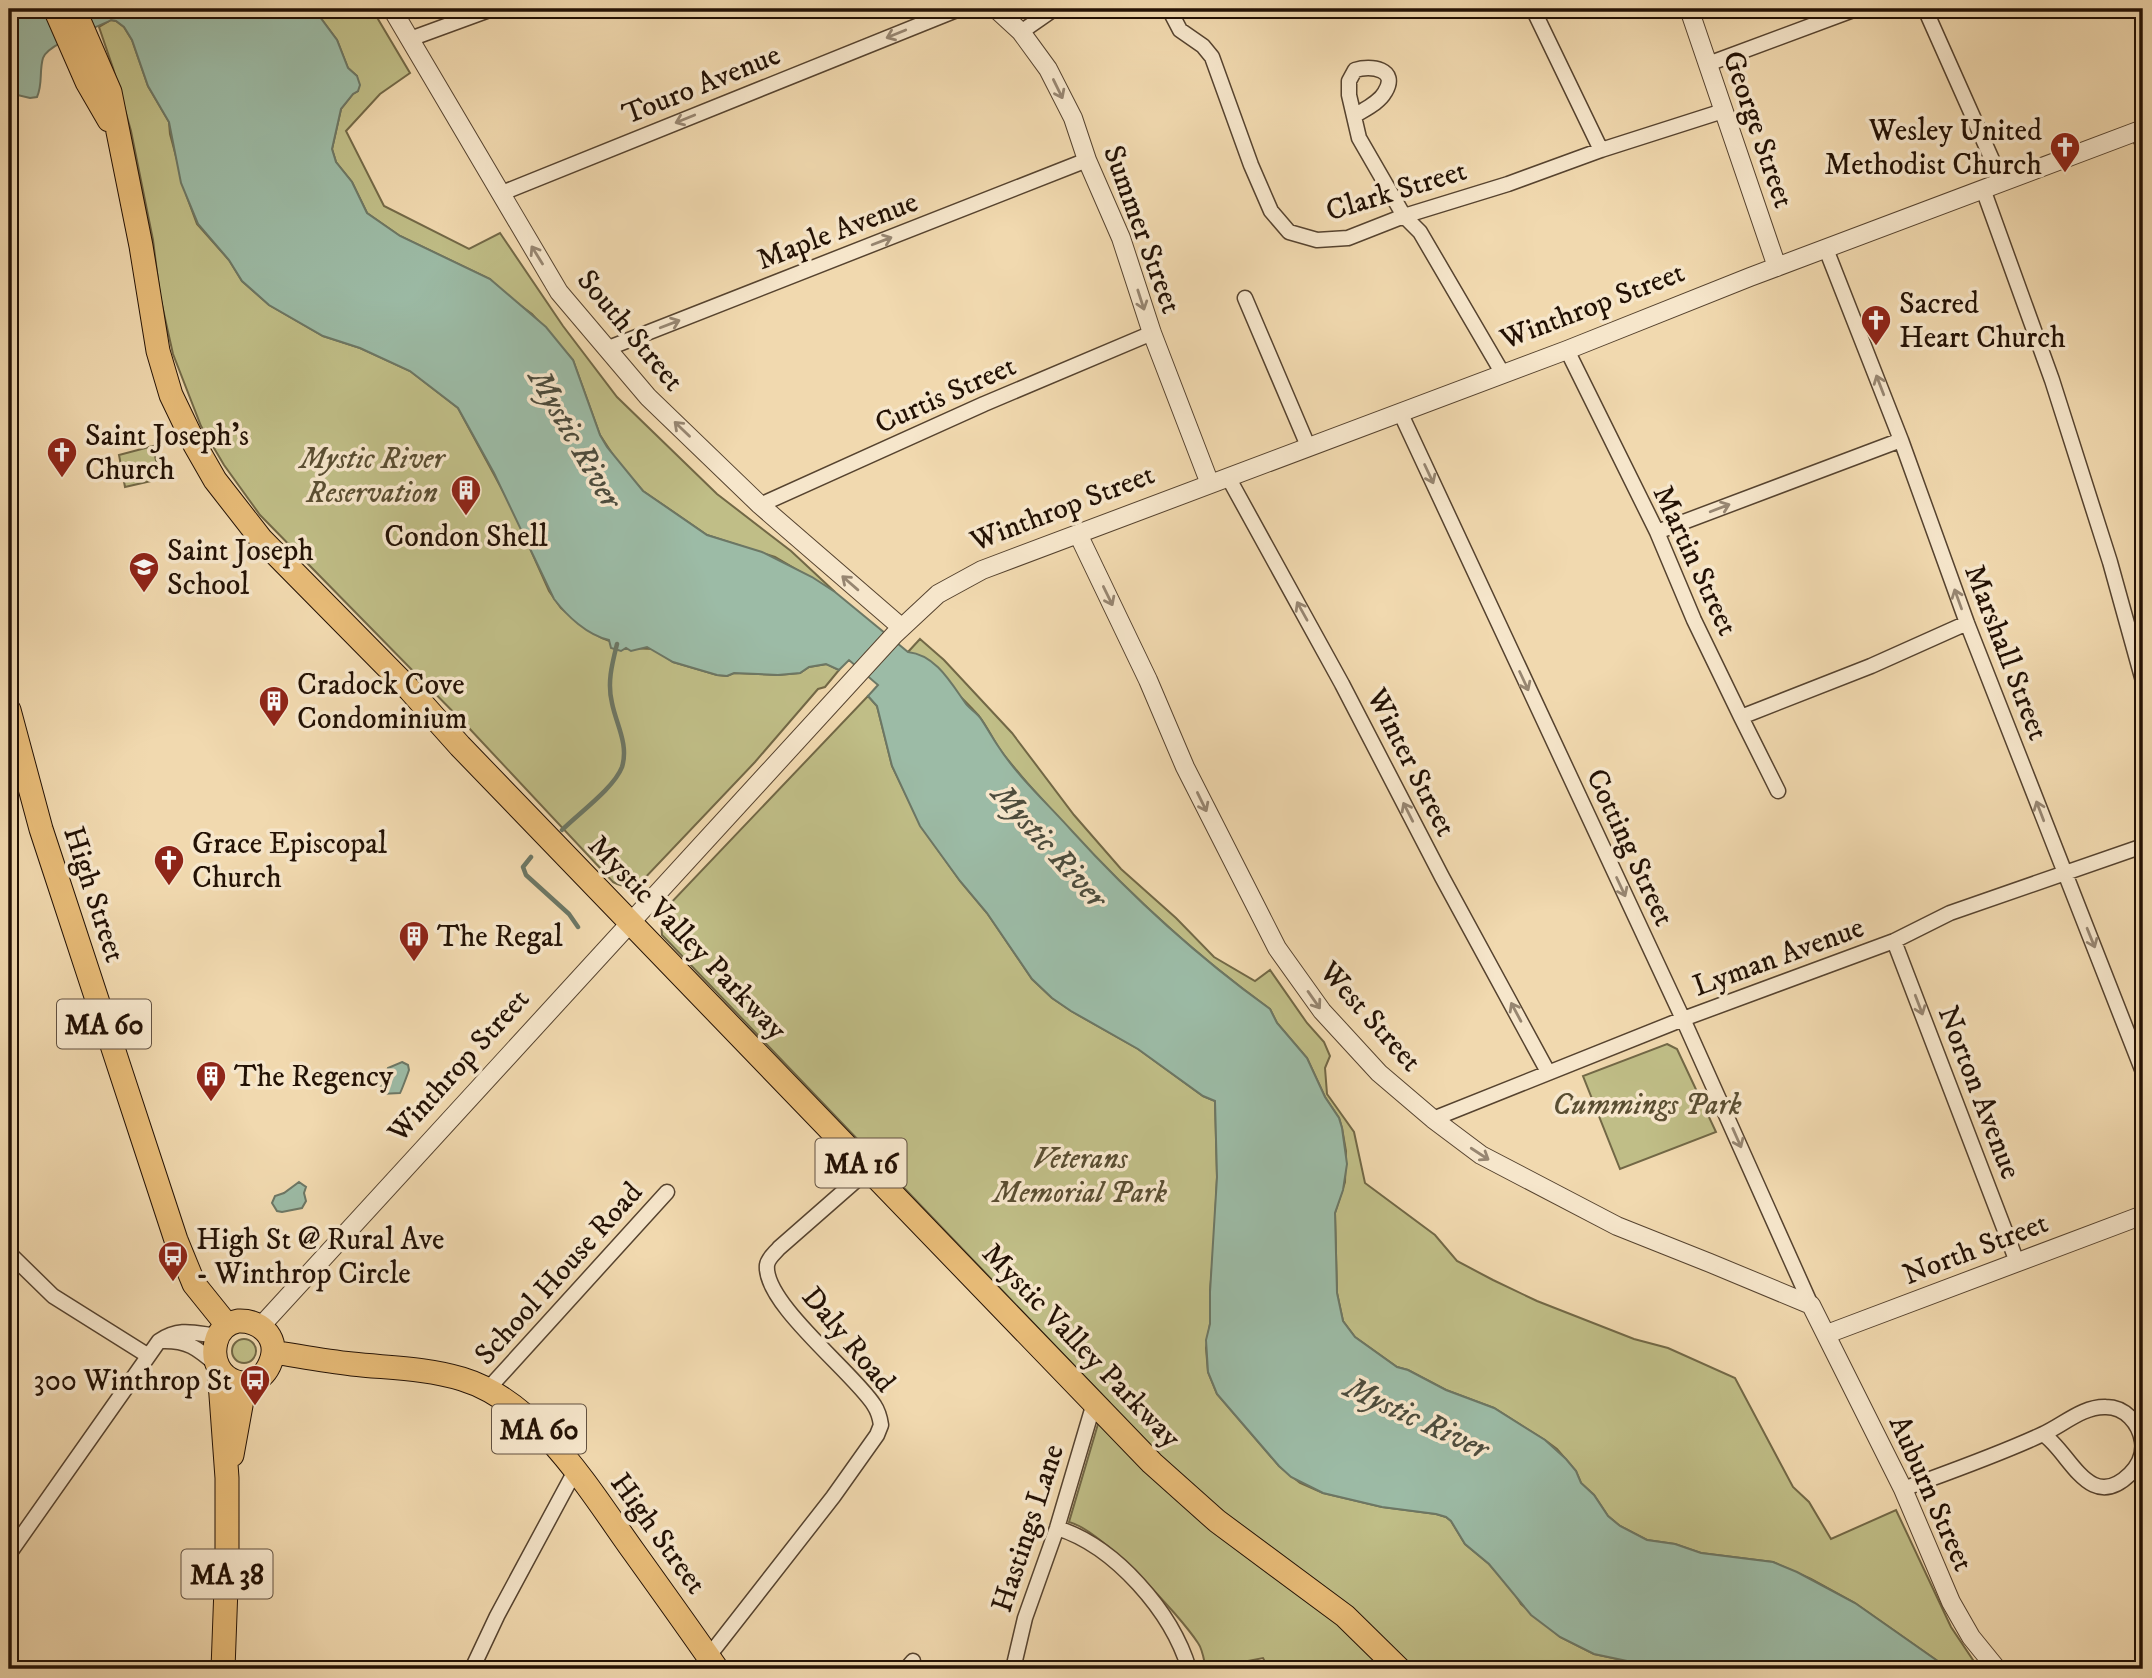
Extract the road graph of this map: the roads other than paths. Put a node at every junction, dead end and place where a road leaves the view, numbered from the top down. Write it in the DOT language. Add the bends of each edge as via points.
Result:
graph roads {
  1 [pos="55,9"];
  2 [pos="74,9"];
  3 [pos="392,9"];
  4 [pos="492,9"];
  5 [pos="959,9"];
  6 [pos="996,9"];
  7 [pos="1054,9"];
  8 [pos="1169,9"];
  9 [pos="1533,9"];
  10 [pos="1689,9"];
  11 [pos="1856,9"];
  12 [pos="1925,9"];
  13 [pos="1021,32"];
  14 [pos="410,39"];
  15 [pos="82,48"];
  16 [pos="1708,65"];
  17 [pos="1723,111"];
  18 [pos="1354,116"];
  19 [pos="2141,135"];
  20 [pos="1601,150"];
  21 [pos="1087,160"];
  22 [pos="2001,182"];
  23 [pos="1983,189"];
  24 [pos="502,193"];
  25 [pos="1404,216"];
  26 [pos="1826,249"];
  27 [pos="1777,267"];
  28 [pos="1245,298"];
  29 [pos="1152,333"];
  30 [pos="607,349"];
  31 [pos="1567,350"];
  32 [pos="1503,374"];
  33 [pos="1400,412"];
  34 [pos="1901,440"];
  35 [pos="1308,446"];
  36 [pos="1228,477"];
  37 [pos="1210,484"];
  38 [pos="760,505"];
  39 [pos="1657,532"];
  40 [pos="1078,534"];
  41 [pos="1967,623"];
  42 [pos="898,631"];
  43 [pos="2143,681"];
  44 [pos="9,710"];
  45 [pos="1741,717"];
  46 [pos="15,763"];
  47 [pos="1778,791"];
  48 [pos="2143,846"];
  49 [pos="2065,875"];
  50 [pos="631,921"];
  51 [pos="1894,941"];
  52 [pos="1683,1019"];
  53 [pos="1548,1072"];
  54 [pos="2143,1072"];
  55 [pos="1433,1119"];
  56 [pos="868,1170"];
  57 [pos="667,1192"];
  58 [pos="2143,1215"];
  59 [pos="9,1253"];
  60 [pos="2017,1262"];
  61 [pos="1811,1305"];
  62 [pos="261,1326"];
  63 [pos="222,1331"];
  64 [pos="1827,1334"];
  65 [pos="159,1341"];
  66 [pos="273,1352"];
  67 [pos="148,1355"];
  68 [pos="218,1367"];
  69 [pos="249,1383"];
  70 [pos="488,1389"];
  71 [pos="1094,1403"];
  72 [pos="2043,1434"];
  73 [pos="575,1471"];
  74 [pos="227,1478"];
  75 [pos="1903,1489"];
  76 [pos="1057,1528"];
  77 [pos="9,1554"];
  78 [pos="712,1663"];
  79 [pos="223,1669"];
  80 [pos="472,1669"];
  81 [pos="1013,1669"];
  82 [pos="1189,1669"];
  83 [pos="1399,1669"];
  84 [pos="1997,1669"];
  1 -- 15 [label="main road, Mystic Valley Parkway / MA 16"];
  2 -- 15 [label="main road, Mystic Valley Parkway / MA 16"];
  3 -- 14 [label="street, South Street"];
  4 -- 14 [label="street"];
  5 -- 24 [label="street, Touro Avenue, one-way"];
  6 -- 13 [label="street, Summer Street"];
  7 -- 13 [label="street"];
  8 -- 25 [label="street, Clark Street" via="1180,30 1212,57 1271,211 1289,232 1317,240 1348,238"];
  9 -- 20 [label="street"];
  10 -- 16 [label="street, George Street"];
  11 -- 16 [label="street"];
  12 -- 22 [label="street"];
  13 -- 21 [label="street, Summer Street, one-way" via="1048,69 1073,117"];
  14 -- 24 [label="street, South Street"];
  15 -- 50 [label="main road, Mystic Valley Parkway / MA 16" via="110,92 164,377 215,480 261,538"];
  16 -- 17 [label="street, George Street"];
  17 -- 20 [label="street, Clark Street"];
  17 -- 27 [label="street, George Street"];
  18 -- 25 [label="street" via="1360,138"];
  19 -- 22 [label="street, Winthrop Street"];
  20 -- 25 [label="street, Clark Street"];
  21 -- 29 [label="street, Summer Street, one-way" via="1121,238"];
  30 -- 21 [label="street, Maple Avenue, one-way"];
  22 -- 23 [label="street, Winthrop Street"];
  23 -- 26 [label="street, Winthrop Street"];
  23 -- 43 [label="street" via="2052,380"];
  30 -- 24 [label="street, South Street, one-way" via="559,292"];
  25 -- 32 [label="street" via="1420,232"];
  26 -- 27 [label="street, Winthrop Street"];
  34 -- 26 [label="street, Marshall Street, one-way"];
  27 -- 31 [label="street, Winthrop Street"];
  28 -- 35 [label="street"];
  29 -- 37 [label="street, Summer Street"];
  29 -- 38 [label="street, Curtis Street"];
  38 -- 30 [label="street, South Street, one-way" via="648,397"];
  31 -- 32 [label="street, Winthrop Street"];
  31 -- 39 [label="street, Martin Street"];
  32 -- 33 [label="street, Winthrop Street"];
  33 -- 35 [label="street, Winthrop Street"];
  33 -- 52 [label="street, Cotting Street, one-way"];
  39 -- 34 [label="street, one-way"];
  41 -- 34 [label="street, Marshall Street, one-way"];
  35 -- 36 [label="street, Winthrop Street"];
  36 -- 37 [label="street, Winthrop Street"];
  53 -- 36 [label="street, Winter Street, one-way"];
  37 -- 40 [label="street, Winthrop Street"];
  42 -- 38 [label="street, South Street, one-way"];
  39 -- 45 [label="street, Martin Street"];
  40 -- 42 [label="street, Winthrop Street" via="958,582 929,601"];
  40 -- 55 [label="street, West Street, one-way" via="1185,767 1277,948 1322,1011 1379,1073"];
  41 -- 45 [label="street"];
  49 -- 41 [label="street, Marshall Street, one-way"];
  42 -- 50 [label="street, Winthrop Street"];
  44 -- 46 [label="main road, High Street / MA 60"];
  45 -- 47 [label="street, Martin Street"];
  46 -- 63 [label="main road, High Street / MA 60" via="176,1240 194,1284"];
  48 -- 49 [label="street, Lyman Avenue"];
  49 -- 51 [label="street, Lyman Avenue" via="1950,913"];
  49 -- 54 [label="street, Marshall Street, one-way"];
  50 -- 56 [label="main road, Mystic Valley Parkway / MA 16"];
  50 -- 62 [label="street, Winthrop Street"];
  51 -- 52 [label="street, Lyman Avenue"];
  51 -- 60 [label="street, Norton Avenue, one-way"];
  52 -- 53 [label="street, Lyman Avenue"];
  52 -- 61 [label="street, Cotting Street, one-way"];
  53 -- 55 [label="street, Lyman Avenue"];
  55 -- 61 [label="street, West Street, one-way" via="1481,1155 1617,1226"];
  56 -- 71 [label="main road, Mystic Valley Parkway / MA 16"];
  56 -- 78 [label="street, Daly Road" via="779,1248 766,1268 783,1303 875,1406 881,1425"];
  57 -- 70 [label="street, School House Road"];
  58 -- 60 [label="street, North Street"];
  59 -- 67 [label="street" via="53,1296"];
  60 -- 64 [label="street, North Street"];
  61 -- 64 [label="street"];
  62 -- 63 [label="main road" via="242,1320"];
  62 -- 66 [label="main road" via="272,1340"];
  63 -- 65 [label="street" via="174,1332"];
  63 -- 68 [label="main road" via="214,1353"];
  64 -- 75 [label="street, Auburn Street"];
  65 -- 67 [label="street"];
  65 -- 68 [label="street" via="194,1346"];
  66 -- 69 [label="main road, MA 38" via="267,1370"];
  66 -- 70 [label="main road, High Street / MA 60" via="429,1371"];
  67 -- 77 [label="street"];
  68 -- 69 [label="main road" via="233,1381"];
  68 -- 74 [label="main road"];
  69 -- 74 [label="main road, MA 38"];
  70 -- 73 [label="main road, High Street / MA 60" via="523,1414"];
  71 -- 76 [label="street, Hastings Lane"];
  71 -- 83 [label="main road, Mystic Valley Parkway / MA 16" via="1217,1521 1345,1616"];
  72 -- 72 [label="street" via="2055,1442 2081,1478 2102,1487 2122,1481 2142,1455 2136,1423 2121,1410 2107,1406 2089,1409"];
  72 -- 75 [label="street"];
  73 -- 78 [label="main road, High Street / MA 60"];
  73 -- 80 [label="street"];
  74 -- 79 [label="main road, MA 38"];
  75 -- 84 [label="street, Auburn Street" via="1951,1602"];
  76 -- 81 [label="street, Hastings Lane" via="1025,1618"];
  76 -- 82 [label="street" via="1093,1544 1143,1590 1175,1633"];
}
